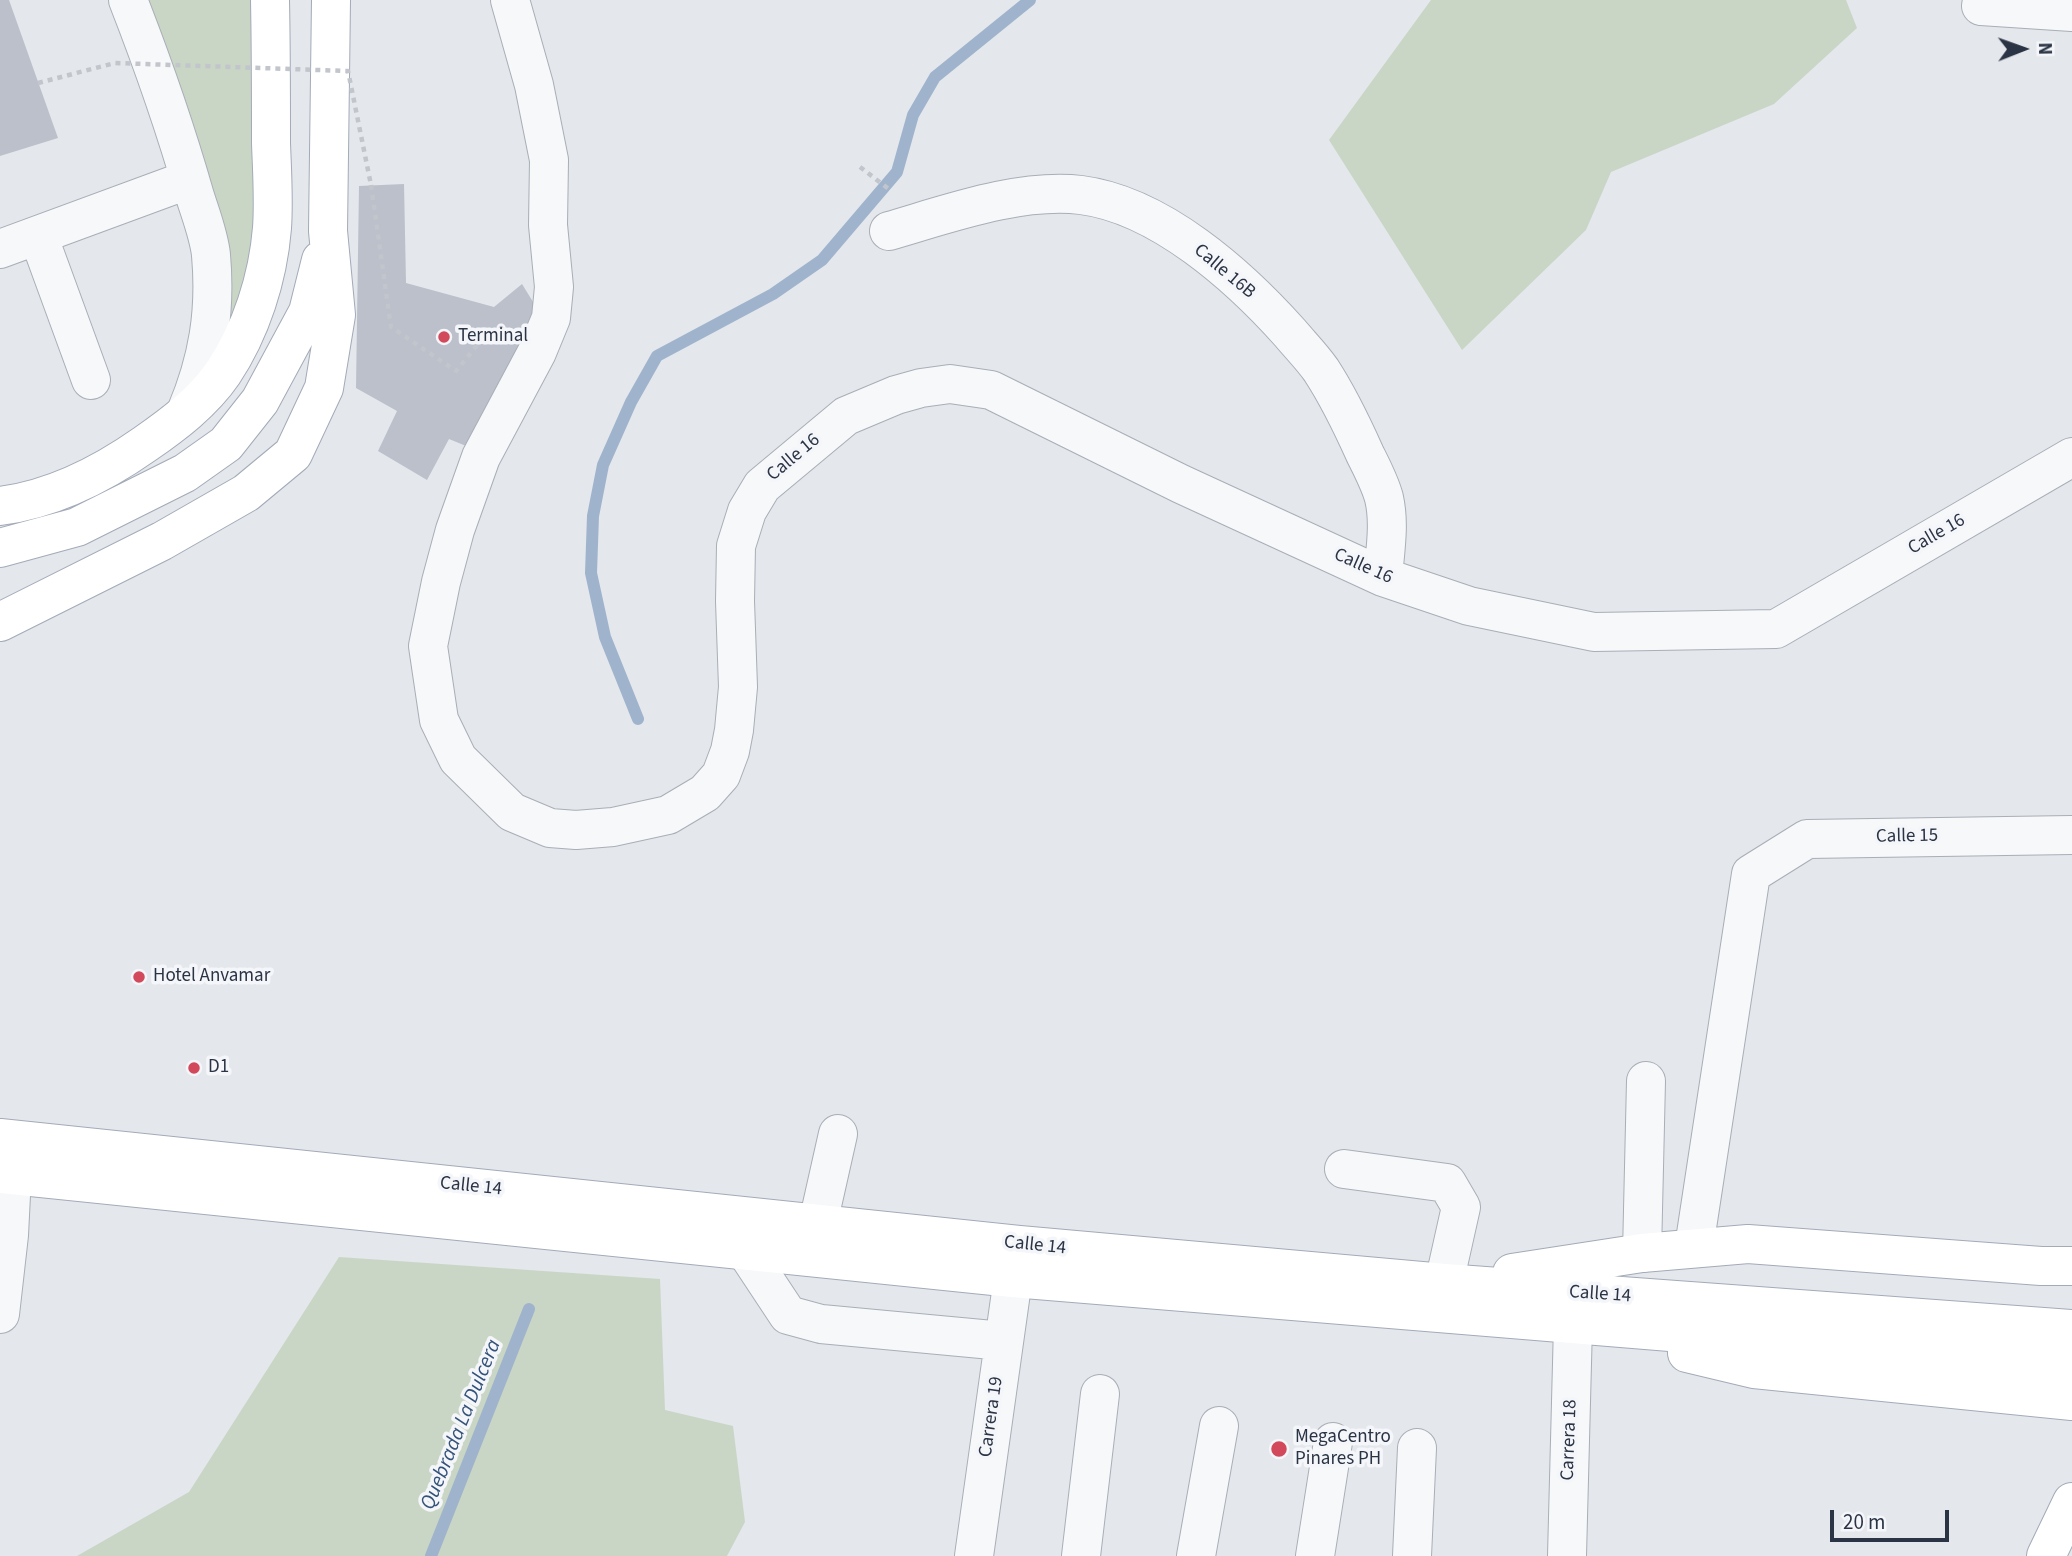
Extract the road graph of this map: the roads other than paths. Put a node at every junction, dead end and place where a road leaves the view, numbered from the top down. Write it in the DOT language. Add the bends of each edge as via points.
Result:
graph roads {
  1 [pos="128,0"];
  2 [pos="270,0"];
  3 [pos="331,0"];
  4 [pos="510,0"];
  5 [pos="1982,3"];
  6 [pos="2072,12"];
  7 [pos="190,179"];
  8 [pos="894,214"];
  9 [pos="328,231"];
  10 [pos="38,235"];
  11 [pos="0,249"];
  12 [pos="91,380"];
  13 [pos="186,412"];
  14 [pos="2072,457"];
  15 [pos="0,506"];
  16 [pos="0,548"];
  17 [pos="1383,577"];
  18 [pos="0,622"];
  19 [pos="2072,835"];
  20 [pos="1646,1081"];
  21 [pos="838,1134"];
  22 [pos="6,1151"];
  23 [pos="1344,1169"];
  24 [pos="818,1223"];
  25 [pos="1694,1247"];
  26 [pos="745,1250"];
  27 [pos="1642,1253"];
  28 [pos="2062,1260"];
  29 [pos="1013,1278"];
  30 [pos="1444,1283"];
  31 [pos="0,1314"];
  32 [pos="1666,1316"];
  33 [pos="1573,1325"];
  34 [pos="2072,1329"];
  35 [pos="1003,1341"];
  36 [pos="2072,1365"];
  37 [pos="1100,1394"];
  38 [pos="2072,1401"];
  39 [pos="1219,1426"];
  40 [pos="1333,1442"];
  41 [pos="1417,1448"];
  42 [pos="2072,1502"];
  43 [pos="974,1556"];
  44 [pos="1081,1556"];
  45 [pos="1196,1556"];
  46 [pos="1315,1556"];
  47 [pos="1412,1556"];
  48 [pos="1567,1556"];
  49 [pos="2046,1556"];
  1 -- 7 [label="street" via="162,87"];
  2 -- 13 [label="main road" via="272,228 265,272 254,311 223,372"];
  3 -- 9 [label="main road"];
  4 -- 17 [label="street, Calle 16" via="549,160 551,318 481,457 455,530 428,646 439,720 458,759 512,812 550,828 613,827 668,815 705,793 721,775 734,730 738,687 736,546 747,512 762,486 846,416 896,395 950,384 991,390"];
  5 -- 6 [label="street"];
  7 -- 10 [label="street"];
  7 -- 13 [label="street" via="211,253 212,297 201,378"];
  8 -- 17 [label="street, Calle 16B" via="1045,195 1081,195 1133,211 1205,253 1275,316 1320,368 1353,427 1384,498"];
  9 -- 16 [label="main road" via="308,312 260,401 226,444 185,473 77,527"];
  9 -- 18 [label="main road" via="336,315 324,388 293,454 246,493"];
  10 -- 11 [label="street"];
  10 -- 12 [label="street"];
  13 -- 15 [label="main road" via="116,463 70,487"];
  14 -- 17 [label="street, Calle 16" via="1776,629 1594,632 1469,606"];
  19 -- 25 [label="street, Calle 15" via="1807,839 1751,874"];
  20 -- 27 [label="street"];
  21 -- 24 [label="street"];
  22 -- 24 [label="main road, Calle 14"];
  22 -- 26 [label="main road, Calle 14"];
  22 -- 31 [label="street" via="9,1235"];
  23 -- 30 [label="street" via="1447,1183 1461,1207"];
  24 -- 30 [label="main road, Calle 14"];
  25 -- 27 [label="main road"];
  25 -- 28 [label="main road" via="1748,1244"];
  26 -- 29 [label="main road, Calle 14"];
  26 -- 35 [label="street" via="788,1315 821,1324"];
  27 -- 30 [label="main road"];
  29 -- 33 [label="main road, Calle 14"];
  29 -- 35 [label="street, Carrera 19"];
  30 -- 32 [label="main road, Calle 14"];
  32 -- 33 [label="main road, Calle 14"];
  32 -- 34 [label="main road, Calle 14"];
  32 -- 36 [label="main road, Calle 14"];
  33 -- 38 [label="main road" via="1754,1369"];
  33 -- 48 [label="street, Carrera 18"];
  35 -- 43 [label="street, Carrera 19"];
  37 -- 44 [label="street"];
  39 -- 45 [label="street"];
  40 -- 46 [label="street"];
  41 -- 47 [label="street"];
  42 -- 49 [label="main road"];
}
